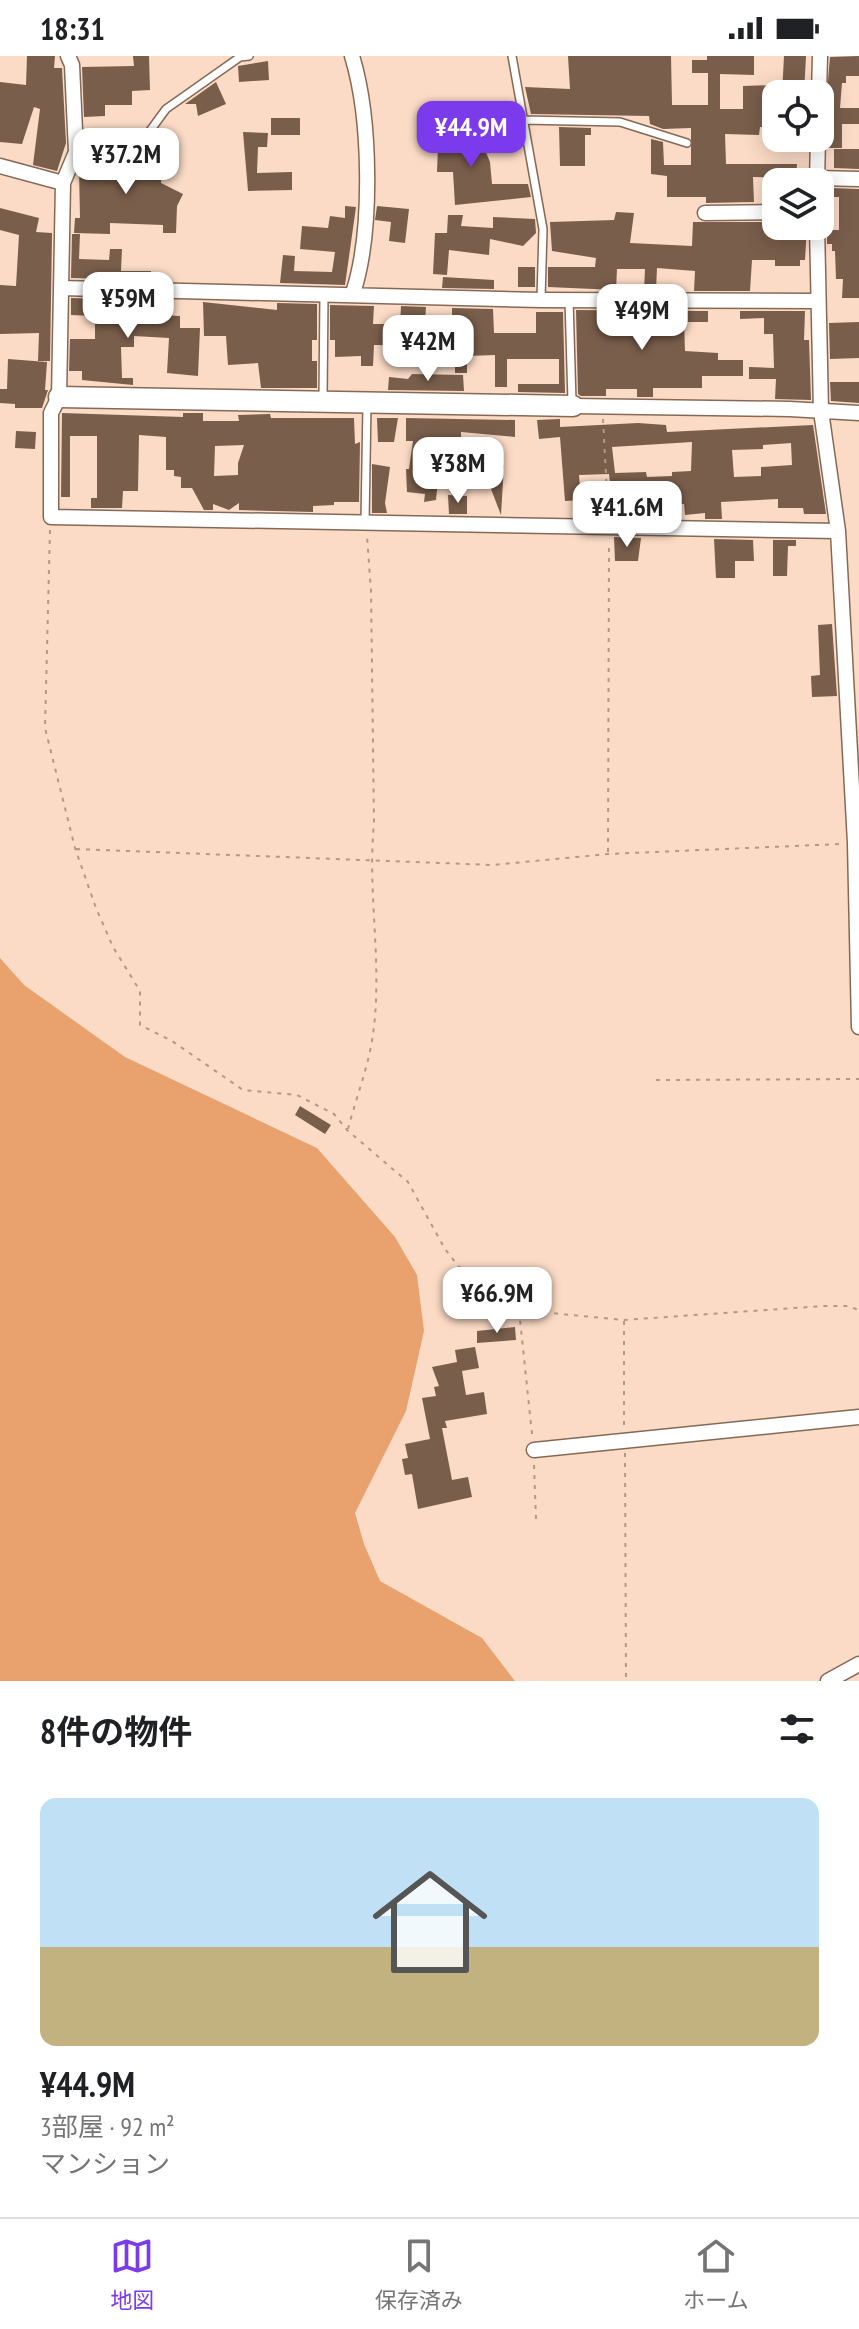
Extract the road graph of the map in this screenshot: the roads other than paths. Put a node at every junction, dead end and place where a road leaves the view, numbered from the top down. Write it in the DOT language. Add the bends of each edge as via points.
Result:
graph roads {
  1 [pos="68,56"];
  2 [pos="249,56"];
  3 [pos="352,56"];
  4 [pos="512,56"];
  5 [pos="820,56"];
  6 [pos="819,80"];
  7 [pos="523,120"];
  8 [pos="687,143"];
  9 [pos="76,152"];
  10 [pos="0,166"];
  11 [pos="859,179"];
  12 [pos="834,180"];
  13 [pos="63,183"];
  14 [pos="762,212"];
  15 [pos="705,213"];
  16 [pos="817,240"];
  17 [pos="61,288"];
  18 [pos="324,292"];
  19 [pos="353,293"];
  20 [pos="541,300"];
  21 [pos="569,300"];
  22 [pos="817,301"];
  23 [pos="59,397"];
  24 [pos="323,401"];
  25 [pos="367,402"];
  26 [pos="573,406"];
  27 [pos="821,411"];
  28 [pos="859,413"];
  29 [pos="365,522"];
  30 [pos="838,531"];
  31 [pos="859,1027"];
  32 [pos="859,1417"];
  33 [pos="534,1450"];
  34 [pos="859,1664"];
  35 [pos="828,1681"];
  1 -- 9 [label="street"];
  2 -- 9 [label="lane" via="183,95 144,139 114,155"];
  3 -- 19 [label="street" via="360,81 366,170 362,265"];
  4 -- 7 [label="lane"];
  5 -- 6 [label="street"];
  7 -- 8 [label="lane" via="620,122"];
  7 -- 20 [label="lane" via="543,229"];
  9 -- 13 [label="street"];
  10 -- 13 [label="street"];
  11 -- 12 [label="street"];
  13 -- 17 [label="street"];
  14 -- 15 [label="street"];
  16 -- 22 [label="street"];
  17 -- 18 [label="street"];
  17 -- 23 [label="street"];
  18 -- 19 [label="street"];
  18 -- 24 [label="lane"];
  19 -- 20 [label="street"];
  20 -- 21 [label="street"];
  21 -- 22 [label="street"];
  21 -- 26 [label="lane"];
  22 -- 27 [label="street"];
  23 -- 24 [label="street"];
  23 -- 29 [label="street" via="51,413 51,517"];
  24 -- 25 [label="street"];
  25 -- 26 [label="street"];
  25 -- 29 [label="lane"];
  26 -- 27 [label="street"];
  27 -- 28 [label="street"];
  27 -- 30 [label="street"];
  29 -- 30 [label="street"];
  30 -- 31 [label="street"];
  32 -- 33 [label="street"];
  34 -- 35 [label="street"];
}
